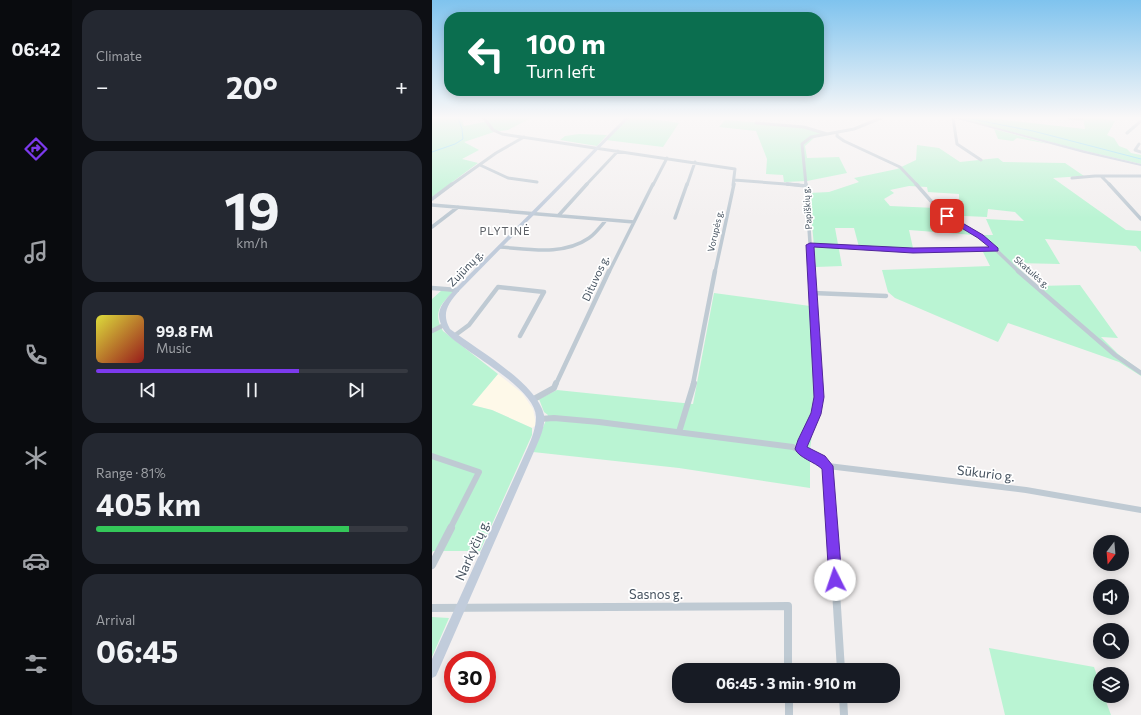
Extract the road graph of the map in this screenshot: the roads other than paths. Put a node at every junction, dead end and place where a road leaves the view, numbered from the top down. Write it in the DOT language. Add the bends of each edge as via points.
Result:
graph roads {
  1 [pos="501,151"];
  2 [pos="595,151"];
  3 [pos="618,151"];
  4 [pos="621,151"];
  5 [pos="803,151"];
  6 [pos="866,151"];
  7 [pos="968,151"];
  8 [pos="1081,151"];
  9 [pos="667,158"];
  10 [pos="981,160"];
  11 [pos="694,162"];
  12 [pos="480,165"];
  13 [pos="1141,165"];
  14 [pos="1101,176"];
  15 [pos="1141,176"];
  16 [pos="1072,178"];
  17 [pos="734,180"];
  18 [pos="537,182"];
  19 [pos="806,186"];
  20 [pos="432,199"];
  21 [pos="432,205"];
  22 [pos="458,207"];
  23 [pos="533,213"];
  24 [pos="559,215"];
  25 [pos="675,218"];
  26 [pos="1141,218"];
  27 [pos="606,220"];
  28 [pos="634,222"];
  29 [pos="432,227"];
  30 [pos="810,245"];
  31 [pos="500,247"];
  32 [pos="996,249"];
  33 [pos="432,288"];
  34 [pos="457,290"];
  35 [pos="813,293"];
  36 [pos="886,296"];
  37 [pos="444,325"];
  38 [pos="432,331"];
  39 [pos="454,336"];
  40 [pos="520,336"];
  41 [pos="1141,373"];
  42 [pos="534,399"];
  43 [pos="540,419"];
  44 [pos="679,432"];
  45 [pos="800,449"];
  46 [pos="432,456"];
  47 [pos="828,466"];
  48 [pos="1141,510"];
  49 [pos="432,565"];
  50 [pos="432,608"];
  51 [pos="461,608"];
  52 [pos="788,663"];
  53 [pos="841,663"];
  54 [pos="432,672"];
  55 [pos="789,703"];
  56 [pos="843,703"];
  57 [pos="789,715"];
  58 [pos="844,715"];
  1 -- 12 [label="street"];
  2 -- 23 [label="main road, Zujūnų g."];
  3 -- 24 [label="street"];
  4 -- 9 [label="street"];
  5 -- 19 [label="street, Papiškių g."];
  6 -- 32 [label="street, Skatulės g." via="900,167 938,209"];
  7 -- 10 [label="street"];
  8 -- 13 [label="main road"];
  9 -- 11 [label="street"];
  9 -- 28 [label="street, Dituvos g."];
  11 -- 17 [label="street" via="733,168"];
  11 -- 25 [label="street"];
  12 -- 18 [label="street" via="508,178"];
  12 -- 20 [label="street"];
  14 -- 15 [label="street"];
  14 -- 16 [label="street"];
  14 -- 26 [label="street"];
  17 -- 19 [label="street"];
  17 -- 44 [label="street, Vorupės g." via="686,415"];
  19 -- 30 [label="street, Papiškių g."];
  21 -- 22 [label="street"];
  22 -- 23 [label="street"];
  22 -- 29 [label="street"];
  23 -- 24 [label="street"];
  23 -- 31 [label="main road, Zujūnų g."];
  24 -- 27 [label="street"];
  27 -- 28 [label="street"];
  27 -- 31 [label="street" via="589,238 565,248 543,250"];
  28 -- 42 [label="street, Dituvos g." via="554,388"];
  30 -- 32 [label="street" via="913,250"];
  30 -- 35 [label="street, Papiškių g."];
  31 -- 34 [label="main road, Zujūnų g."];
  32 -- 41 [label="street, Skatulės g." via="1023,276 1095,338"];
  33 -- 34 [label="street"];
  34 -- 37 [label="main road, Zujūnų g." via="443,308 441,314"];
  35 -- 36 [label="street"];
  35 -- 45 [label="street, Papiškių g." via="819,397 816,414"];
  37 -- 38 [label="street"];
  37 -- 39 [label="main road"];
  39 -- 40 [label="street" via="469,325 498,287 544,292"];
  39 -- 42 [label="main road" via="522,386"];
  42 -- 43 [label="main road" via="539,408"];
  43 -- 44 [label="street" via="554,418"];
  43 -- 51 [label="main road, Narkyčių g." via="535,438"];
  44 -- 45 [label="street"];
  45 -- 47 [label="street"];
  46 -- 49 [label="street" via="479,472"];
  47 -- 48 [label="street, Sūkurio g." via="1026,490"];
  47 -- 53 [label="street"];
  50 -- 51 [label="street"];
  51 -- 52 [label="street, Sasnos g." via="788,606"];
  51 -- 54 [label="main road, Narkyčių g."];
  55 -- 57 [label="street"];
  56 -- 58 [label="street"];
}
